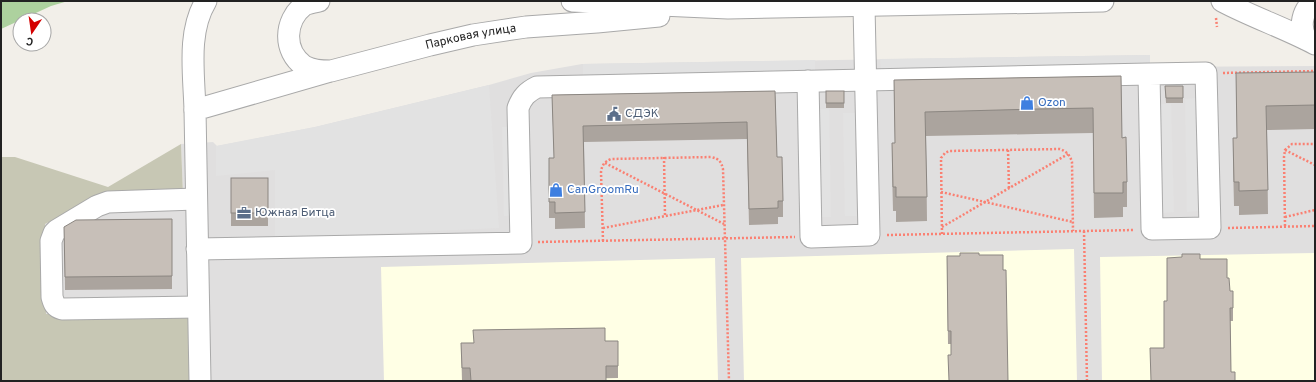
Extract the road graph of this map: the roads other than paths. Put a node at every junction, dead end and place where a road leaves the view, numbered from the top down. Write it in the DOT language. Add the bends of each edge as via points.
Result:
graph roads {
  1 [pos="206,1"];
  2 [pos="319,1"];
  3 [pos="572,1"];
  4 [pos="1104,1"];
  5 [pos="1222,1"];
  6 [pos="1314,1"];
  7 [pos="864,6"];
  8 [pos="728,8"];
  9 [pos="1310,42"];
  10 [pos="331,71"];
  11 [pos="1149,74"];
  12 [pos="865,80"];
  13 [pos="808,81"];
  14 [pos="194,110"];
  15 [pos="196,199"];
  16 [pos="197,249"];
  17 [pos="198,307"];
  18 [pos="200,381"];
  1 -- 14 [label="street" via="195,25 193,42"];
  2 -- 10 [label="street, Парковая улица" via="305,4 294,16 288,31 290,48 295,58 305,66 317,71"];
  3 -- 8 [label="street, Парковая улица"];
  4 -- 7 [label="street, Парковая улица"];
  5 -- 9 [label="street"];
  6 -- 9 [label="street" via="1308,5 1302,23 1302,31"];
  7 -- 8 [label="street, Парковая улица"];
  7 -- 12 [label="street"];
  8 -- 10 [label="street, Парковая улица" via="526,27 480,34"];
  10 -- 14 [label="street"];
  11 -- 11 [label="street" via="1152,229 1210,228 1206,73"];
  11 -- 12 [label="street"];
  12 -- 13 [label="street"];
  12 -- 13 [label="street" via="869,236 811,237"];
  13 -- 16 [label="street" via="537,87 529,91 521,99 518,108 521,242"];
  14 -- 15 [label="street"];
  15 -- 16 [label="street"];
  15 -- 17 [label="street" via="112,201 97,206 57,230 52,237 51,248 52,297 54,305 62,310"];
  16 -- 17 [label="street"];
  17 -- 18 [label="street"];
}
